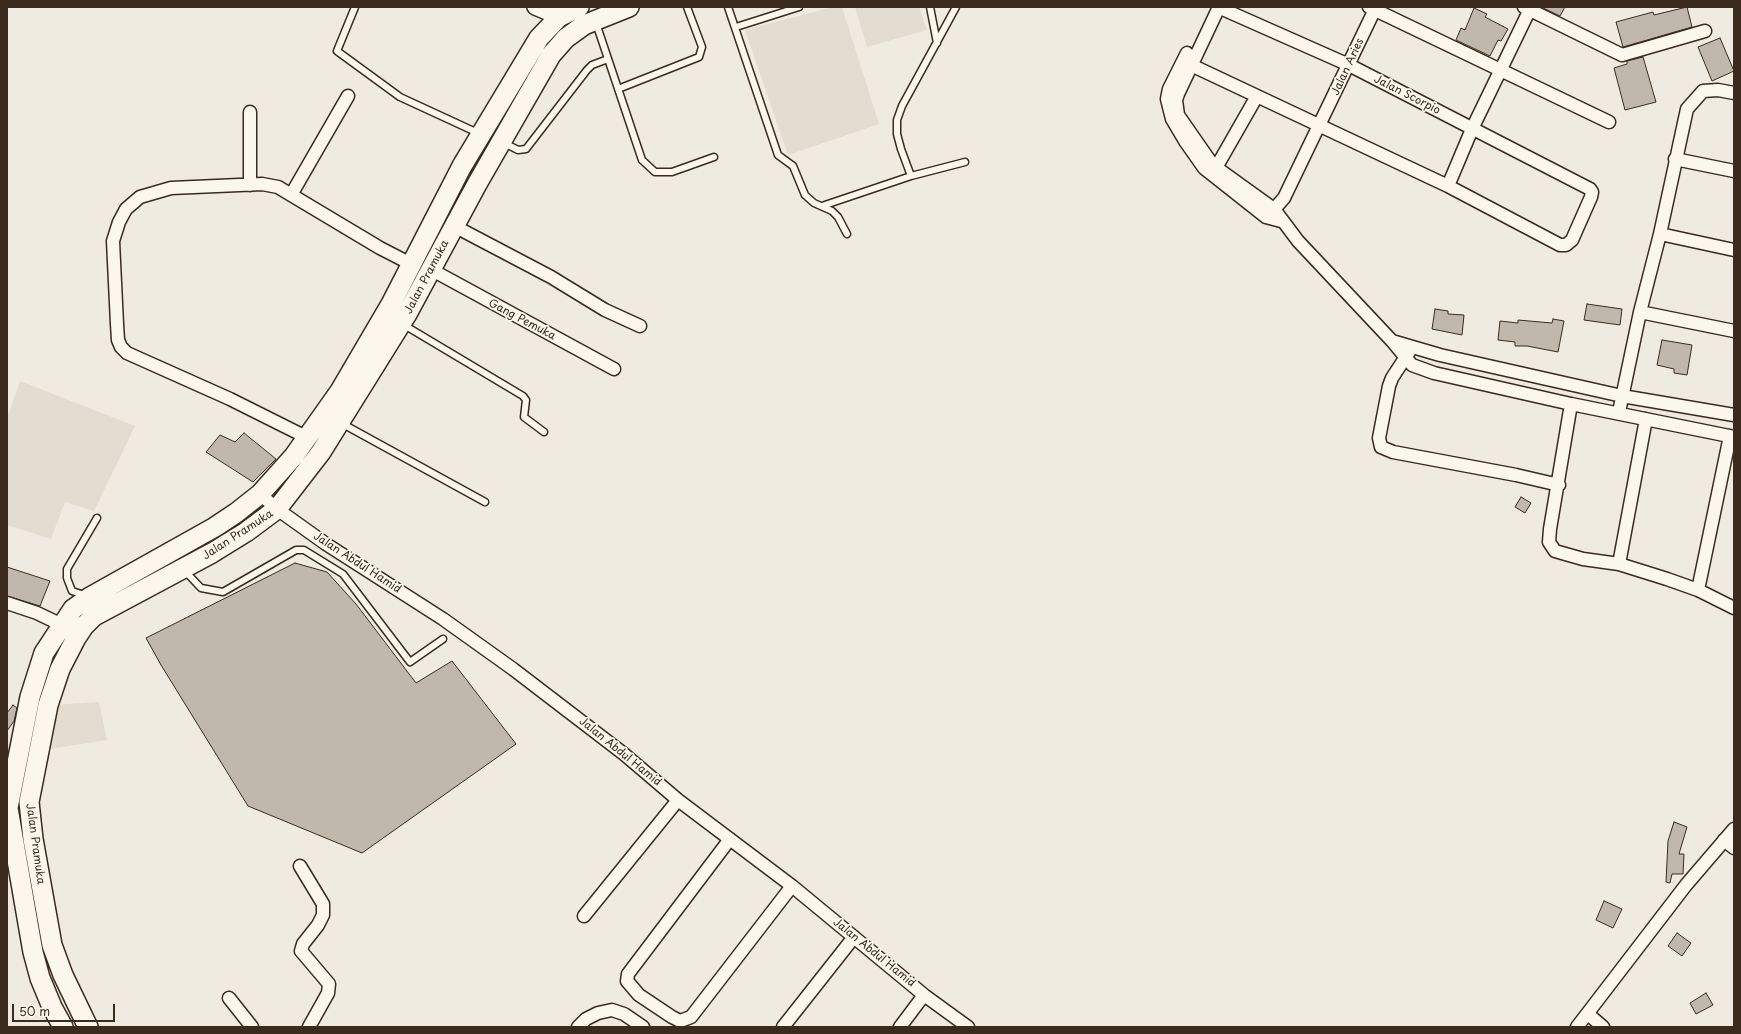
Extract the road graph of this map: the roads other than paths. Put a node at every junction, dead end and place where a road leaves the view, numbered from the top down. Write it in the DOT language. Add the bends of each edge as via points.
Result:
graph roads {
  1 [pos="356,7"];
  2 [pos="535,7"];
  3 [pos="579,7"];
  4 [pos="629,7"];
  5 [pos="687,7"];
  6 [pos="728,7"];
  7 [pos="799,7"];
  8 [pos="930,7"];
  9 [pos="956,7"];
  10 [pos="1209,7"];
  11 [pos="1218,7"];
  12 [pos="1373,8"];
  13 [pos="1528,8"];
  14 [pos="559,17"];
  15 [pos="595,20"];
  16 [pos="736,28"];
  17 [pos="1705,31"];
  18 [pos="937,44"];
  19 [pos="608,59"];
  20 [pos="1188,62"];
  21 [pos="1348,65"];
  22 [pos="1501,70"];
  23 [pos="618,89"];
  24 [pos="1734,93"];
  25 [pos="348,96"];
  26 [pos="1257,96"];
  27 [pos="250,112"];
  28 [pos="1609,122"];
  29 [pos="1320,126"];
  30 [pos="1472,129"];
  31 [pos="481,134"];
  32 [pos="501,142"];
  33 [pos="714,157"];
  34 [pos="1675,159"];
  35 [pos="965,162"];
  36 [pos="1734,171"];
  37 [pos="1214,172"];
  38 [pos="911,176"];
  39 [pos="250,185"];
  40 [pos="1448,186"];
  41 [pos="291,195"];
  42 [pos="822,206"];
  43 [pos="1270,213"];
  44 [pos="454,226"];
  45 [pos="846,234"];
  46 [pos="1660,234"];
  47 [pos="1734,250"];
  48 [pos="411,264"];
  49 [pos="432,270"];
  50 [pos="391,304"];
  51 [pos="1640,312"];
  52 [pos="404,318"];
  53 [pos="640,326"];
  54 [pos="1734,330"];
  55 [pos="1392,341"];
  56 [pos="1412,348"];
  57 [pos="1405,358"];
  58 [pos="614,369"];
  59 [pos="1622,396"];
  60 [pos="1571,404"];
  61 [pos="1618,412"];
  62 [pos="1734,415"];
  63 [pos="1646,419"];
  64 [pos="340,422"];
  65 [pos="544,432"];
  66 [pos="1732,436"];
  67 [pos="308,438"];
  68 [pos="1559,485"];
  69 [pos="260,494"];
  70 [pos="485,502"];
  71 [pos="277,509"];
  72 [pos="97,518"];
  73 [pos="1619,564"];
  74 [pos="182,569"];
  75 [pos="1698,590"];
  76 [pos="90,597"];
  77 [pos="7,603"];
  78 [pos="1734,608"];
  79 [pos="62,625"];
  80 [pos="444,639"];
  81 [pos="678,800"];
  82 [pos="17,829"];
  83 [pos="1734,829"];
  84 [pos="730,839"];
  85 [pos="1724,840"];
  86 [pos="1734,848"];
  87 [pos="300,866"];
  88 [pos="792,886"];
  89 [pos="584,916"];
  90 [pos="854,937"];
  91 [pos="924,995"];
  92 [pos="229,998"];
  93 [pos="1588,1014"];
  94 [pos="63,1027"];
  95 [pos="88,1027"];
  96 [pos="252,1027"];
  97 [pos="309,1027"];
  98 [pos="578,1027"];
  99 [pos="643,1027"];
  100 [pos="783,1027"];
  101 [pos="900,1027"];
  102 [pos="968,1027"];
  103 [pos="1577,1027"];
  104 [pos="1604,1027"];
  1 -- 31 [label="lane" via="337,51 400,97"];
  2 -- 14 [label="street"];
  3 -- 14 [label="main road, Jalan Pramuka"];
  4 -- 15 [label="main road, Jalan Pramuka"];
  5 -- 23 [label="lane" via="702,47 699,57"];
  6 -- 16 [label="lane"];
  7 -- 16 [label="lane"];
  8 -- 18 [label="lane"];
  9 -- 18 [label="lane"];
  10 -- 20 [label="street"];
  11 -- 20 [label="street"];
  11 -- 21 [label="street, Jalan Scorpio"];
  12 -- 21 [label="street, Jalan Aries"];
  12 -- 22 [label="street"];
  13 -- 17 [label="street" via="1622,55"];
  13 -- 22 [label="street"];
  14 -- 31 [label="main road, Jalan Pramuka" via="539,38"];
  15 -- 19 [label="lane"];
  15 -- 32 [label="main road, Jalan Pramuka" via="566,38 551,55"];
  16 -- 42 [label="lane" via="778,155 793,166 805,195"];
  18 -- 38 [label="lane" via="902,106 897,120 897,134"];
  19 -- 23 [label="lane"];
  19 -- 32 [label="lane" via="592,65 587,70 526,150 518,150"];
  20 -- 26 [label="street"];
  20 -- 37 [label="street" via="1169,89 1169,110 1185,141 1204,168"];
  21 -- 29 [label="street, Jalan Aries"];
  21 -- 30 [label="street, Jalan Scorpio"];
  22 -- 28 [label="street"];
  22 -- 30 [label="street"];
  23 -- 33 [label="lane" via="642,160 650,169 655,172 672,172"];
  24 -- 34 [label="street" via="1718,90 1703,92 1695,98 1686,109"];
  25 -- 41 [label="street"];
  26 -- 29 [label="street"];
  26 -- 37 [label="street"];
  27 -- 39 [label="street"];
  29 -- 40 [label="street"];
  29 -- 43 [label="street, Jalan Aries" via="1284,198"];
  30 -- 40 [label="street"];
  30 -- 40 [label="street, Jalan Scorpio" via="1592,192 1572,240 1560,246"];
  31 -- 48 [label="main road, Jalan Pramuka"];
  32 -- 44 [label="main road, Jalan Pramuka"];
  34 -- 36 [label="street"];
  34 -- 46 [label="street"];
  35 -- 38 [label="lane"];
  37 -- 43 [label="street"];
  38 -- 42 [label="lane"];
  39 -- 41 [label="street" via="278,187"];
  39 -- 67 [label="street" via="171,188 140,198 126,209 118,222 114,241 118,340 126,353 230,399"];
  41 -- 48 [label="street"];
  42 -- 45 [label="lane" via="835,214"];
  43 -- 55 [label="street"];
  44 -- 49 [label="main road, Jalan Pramuka"];
  44 -- 53 [label="street" via="605,310"];
  46 -- 47 [label="street"];
  46 -- 51 [label="street"];
  48 -- 50 [label="main road, Jalan Pramuka"];
  49 -- 52 [label="main road, Jalan Pramuka"];
  49 -- 58 [label="street, Gang Pemuka"];
  50 -- 52 [label="main road"];
  50 -- 67 [label="main road, Jalan Pramuka" via="340,391"];
  51 -- 54 [label="street"];
  51 -- 59 [label="street"];
  52 -- 64 [label="main road, Jalan Pramuka"];
  52 -- 65 [label="lane" via="523,396 526,400 524,417"];
  55 -- 56 [label="street"];
  55 -- 57 [label="street"];
  56 -- 57 [label="street"];
  56 -- 59 [label="street"];
  57 -- 60 [label="street" via="1412,365 1434,373"];
  57 -- 68 [label="street" via="1389,386 1379,438 1381,447 1393,452"];
  59 -- 61 [label="street"];
  59 -- 62 [label="street"];
  60 -- 61 [label="street"];
  60 -- 68 [label="street"];
  61 -- 63 [label="street"];
  63 -- 66 [label="street"];
  63 -- 73 [label="street"];
  64 -- 70 [label="lane"];
  64 -- 71 [label="main road, Jalan Pramuka" via="311,466"];
  66 -- 75 [label="street"];
  67 -- 69 [label="main road, Jalan Pramuka"];
  68 -- 73 [label="street" via="1549,542 1555,551 1583,559"];
  69 -- 71 [label="street, Jalan Abdul Hamid"];
  69 -- 76 [label="main road, Jalan Pramuka" via="215,527"];
  71 -- 74 [label="main road, Jalan Pramuka" via="246,532"];
  71 -- 81 [label="street, Jalan Abdul Hamid" via="326,544 443,619 513,669 624,754"];
  72 -- 76 [label="lane" via="67,570 72,591"];
  73 -- 75 [label="street"];
  74 -- 80 [label="lane" via="200,588 223,592 296,550 304,550 343,574 410,662"];
  74 -- 82 [label="main road, Jalan Pramuka" via="94,616 76,638 60,669 48,705 29,797"];
  75 -- 78 [label="street"];
  76 -- 79 [label="main road, Jalan Pramuka" via="73,609"];
  77 -- 79 [label="street"];
  79 -- 82 [label="main road, Jalan Pramuka" via="44,653 30,697"];
  81 -- 84 [label="street, Jalan Abdul Hamid"];
  81 -- 89 [label="street"];
  82 -- 94 [label="main road, Jalan Pramuka" via="38,972"];
  82 -- 95 [label="main road, Jalan Pramuka" via="52,945"];
  83 -- 85 [label="street"];
  84 -- 88 [label="street, Jalan Abdul Hamid"];
  84 -- 88 [label="street" via="628,974 627,980 639,995 672,1017 680,1020 691,1017"];
  85 -- 86 [label="street"];
  85 -- 93 [label="street"];
  87 -- 97 [label="street" via="323,904 324,915 303,944 301,951 329,984 328,993"];
  88 -- 90 [label="street, Jalan Abdul Hamid"];
  90 -- 91 [label="street, Jalan Abdul Hamid"];
  90 -- 100 [label="street"];
  91 -- 101 [label="street"];
  91 -- 102 [label="street, Jalan Abdul Hamid"];
  92 -- 96 [label="street"];
  93 -- 103 [label="street"];
  93 -- 104 [label="street"];
  98 -- 99 [label="street" via="598,1012 612,1010 624,1014"];
}
